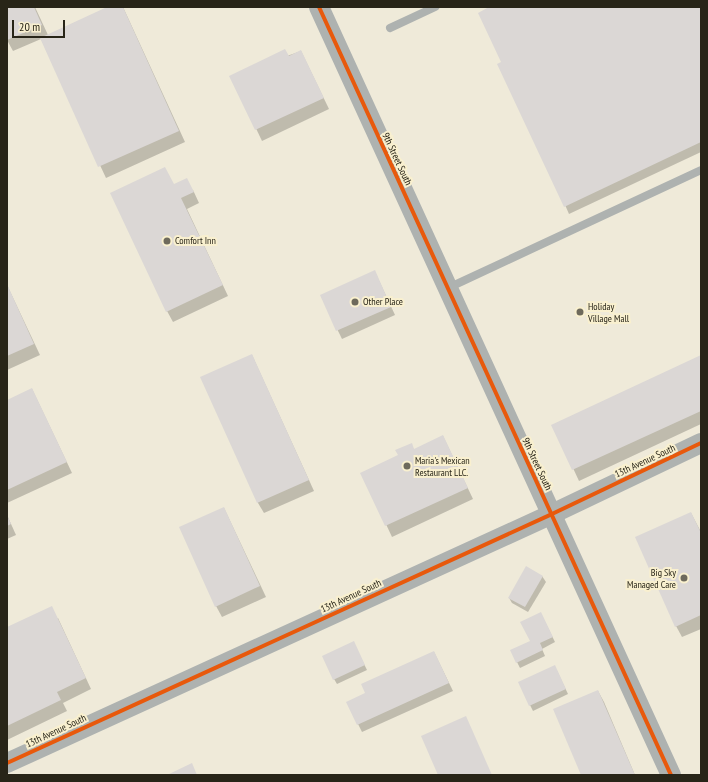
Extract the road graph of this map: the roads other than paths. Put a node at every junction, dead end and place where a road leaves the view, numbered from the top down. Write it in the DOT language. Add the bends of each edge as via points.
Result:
graph roads {
  1 [pos="319,7"];
  2 [pos="435,7"];
  3 [pos="390,28"];
  4 [pos="701,170"];
  5 [pos="447,288"];
  6 [pos="701,443"];
  7 [pos="552,514"];
  8 [pos="7,763"];
  9 [pos="671,775"];
  1 -- 5 [label="street, 9th Street South"];
  2 -- 3 [label="lane"];
  4 -- 5 [label="lane"];
  5 -- 7 [label="street, 9th Street South"];
  6 -- 7 [label="street, 13th Avenue South"];
  7 -- 8 [label="street, 13th Avenue South"];
  7 -- 9 [label="street, 9th Street South"];
}
